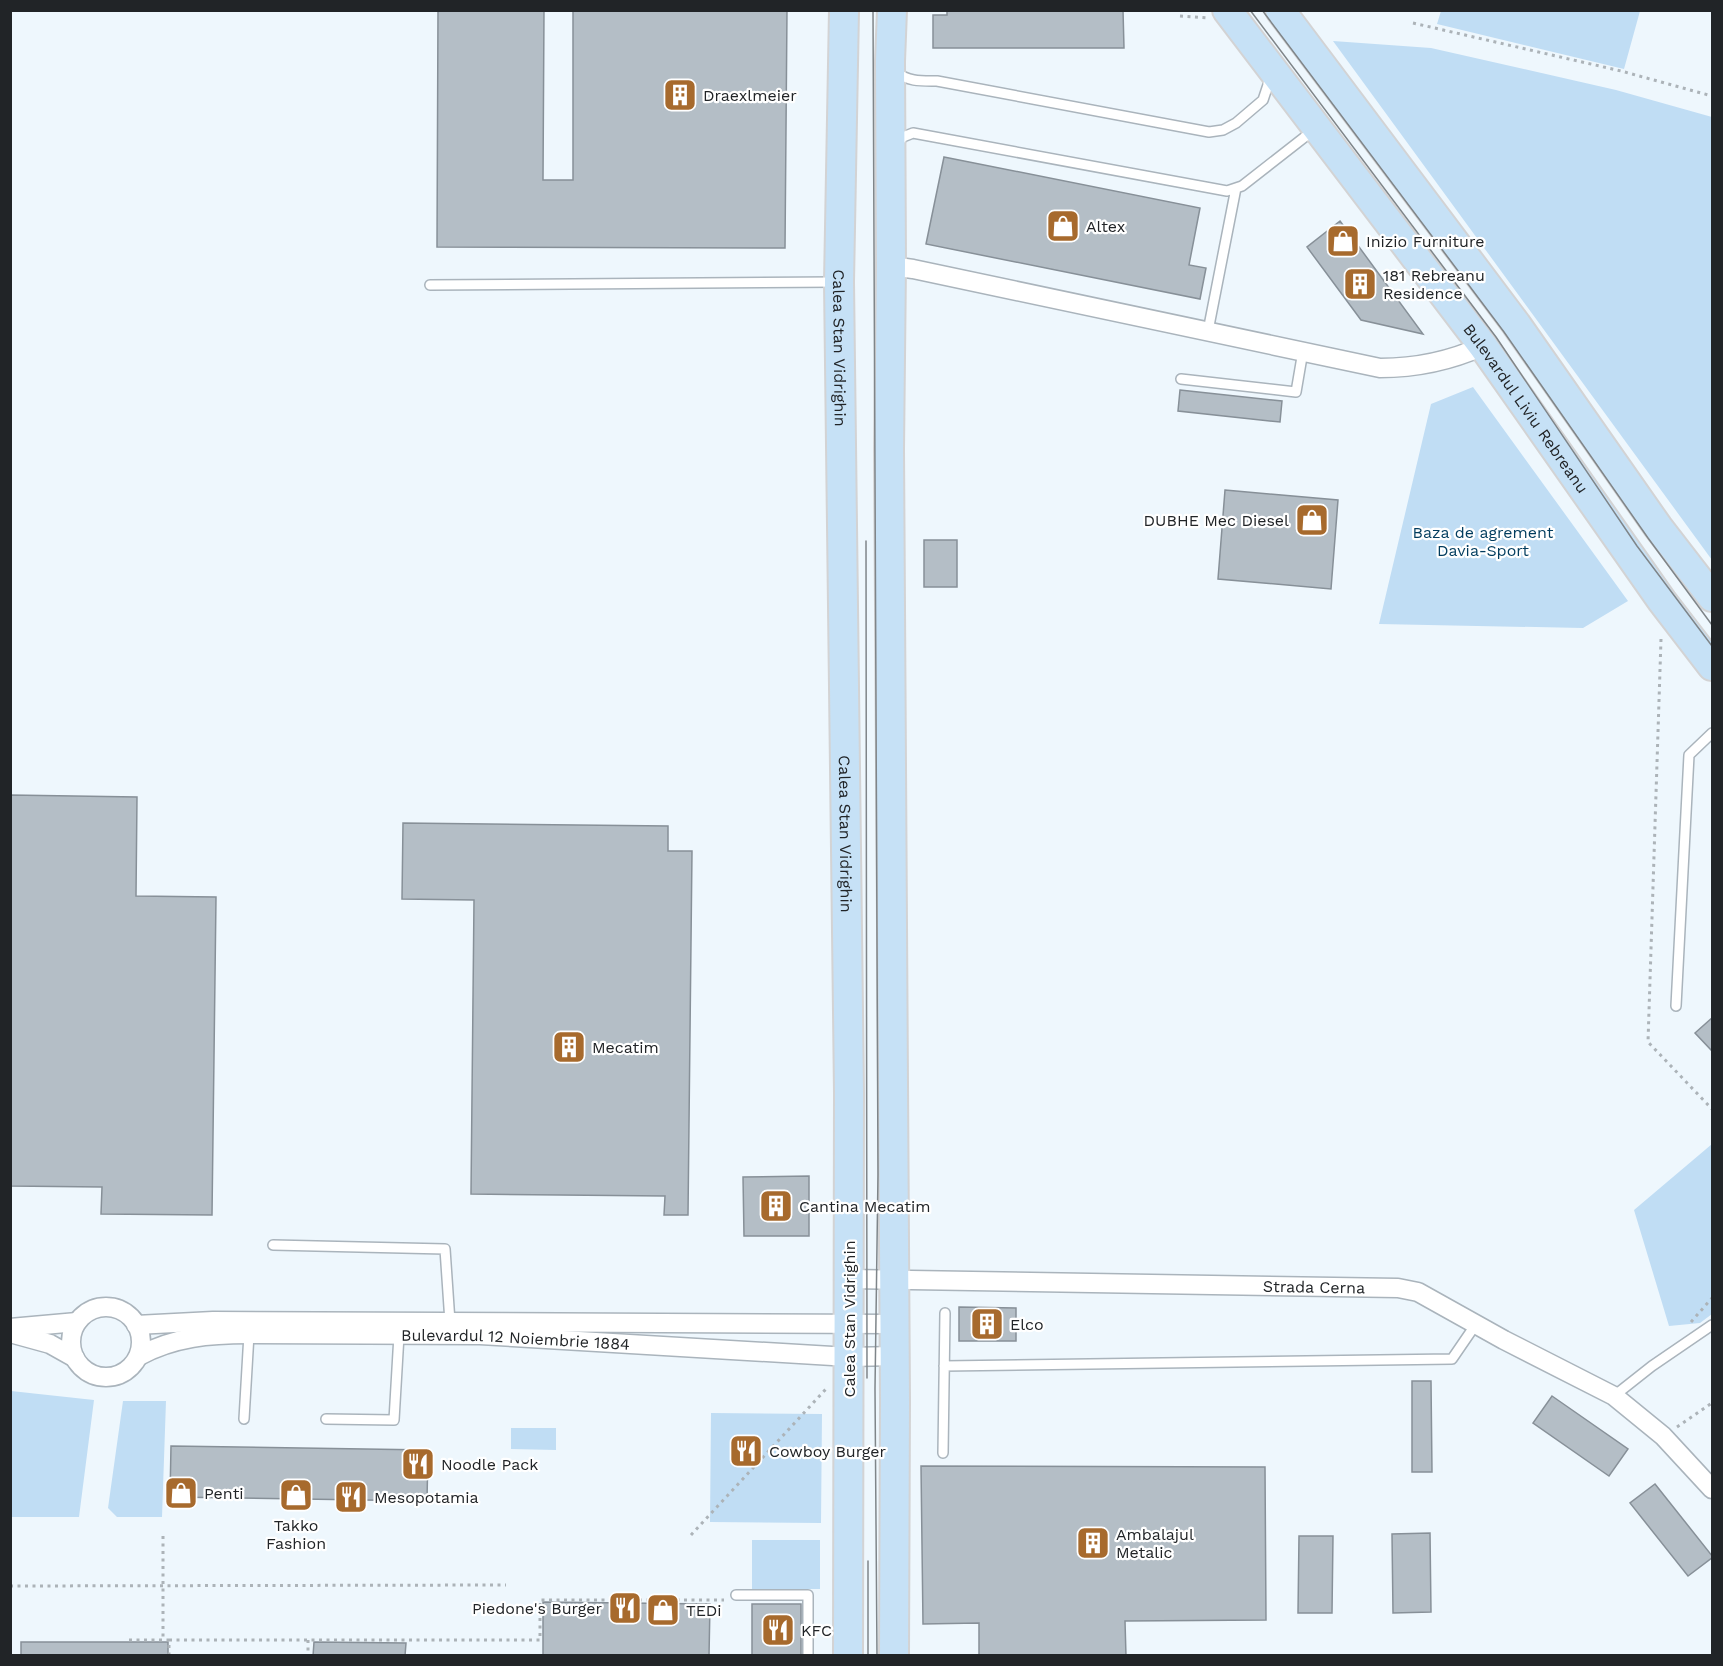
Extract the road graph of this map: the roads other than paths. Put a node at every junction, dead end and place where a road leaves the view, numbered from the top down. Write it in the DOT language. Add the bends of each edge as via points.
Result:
graph roads {
  1 [pos="844,10"];
  2 [pos="892,10"];
  3 [pos="1280,10"];
  4 [pos="1218,14"];
  5 [pos="890,61"];
  6 [pos="1266,62"];
  7 [pos="1321,135"];
  8 [pos="890,152"];
  9 [pos="1236,188"];
  10 [pos="891,266"];
  11 [pos="839,282"];
  12 [pos="430,285"];
  13 [pos="1208,331"];
  14 [pos="1483,346"];
  15 [pos="1303,351"];
  16 [pos="1181,379"];
  17 [pos="1713,597"];
  18 [pos="1713,666"];
  19 [pos="1713,733"];
  20 [pos="1676,1006"];
  21 [pos="273,1245"];
  22 [pos="850,1279"];
  23 [pos="893,1280"];
  24 [pos="945,1313"];
  25 [pos="77,1322"];
  26 [pos="450,1322"];
  27 [pos="894,1324"];
  28 [pos="1476,1324"];
  29 [pos="136,1325"];
  30 [pos="849,1325"];
  31 [pos="1713,1325"];
  32 [pos="10,1328"];
  33 [pos="10,1333"];
  34 [pos="249,1334"];
  35 [pos="399,1335"];
  36 [pos="139,1356"];
  37 [pos="895,1356"];
  38 [pos="849,1357"];
  39 [pos="75,1358"];
  40 [pos="944,1366"];
  41 [pos="1614,1396"];
  42 [pos="244,1419"];
  43 [pos="326,1419"];
  44 [pos="943,1453"];
  45 [pos="1713,1490"];
  46 [pos="736,1595"];
  47 [pos="808,1656"];
  48 [pos="848,1656"];
  49 [pos="894,1656"];
  1 -- 11 [label="main road, Calea Stan Vidrighin"];
  2 -- 5 [label="main road"];
  3 -- 17 [label="main road" via="1516,324 1658,527"];
  4 -- 6 [label="main road, Bulevardul Liviu Rebreanu"];
  5 -- 6 [label="lane" via="897,73 913,81 937,81 1209,132 1236,123 1263,100 1268,85"];
  5 -- 8 [label="main road"];
  6 -- 7 [label="main road, Bulevardul Liviu Rebreanu"];
  7 -- 9 [label="lane" via="1306,136"];
  7 -- 14 [label="main road, Bulevardul Liviu Rebreanu"];
  8 -- 9 [label="lane" via="903,137 913,133 1210,189"];
  8 -- 10 [label="main road"];
  9 -- 13 [label="lane"];
  10 -- 13 [label="street"];
  10 -- 23 [label="main road"];
  11 -- 12 [label="lane"];
  11 -- 22 [label="main road, Calea Stan Vidrighin"];
  13 -- 15 [label="street"];
  14 -- 15 [label="street" via="1440,362 1407,368 1380,368"];
  14 -- 18 [label="main road, Bulevardul Liviu Rebreanu" via="1662,601"];
  15 -- 16 [label="lane" via="1296,392"];
  19 -- 20 [label="lane" via="1689,755"];
  21 -- 26 [label="lane" via="446,1249"];
  22 -- 23 [label="street, Strada Cerna"];
  22 -- 30 [label="main road, Calea Stan Vidrighin"];
  23 -- 27 [label="main road"];
  23 -- 28 [label="street, Strada Cerna" via="1398,1288 1418,1292"];
  24 -- 40 [label="lane"];
  25 -- 29 [label="street" via="93,1310 113,1308"];
  25 -- 32 [label="street"];
  25 -- 39 [label="street" via="72,1340"];
  26 -- 29 [label="street, Bulevardul 12 Noiembrie 1884" via="213,1321"];
  26 -- 30 [label="street, Bulevardul 12 Noiembrie 1884"];
  27 -- 30 [label="street, Bulevardul 12 Noiembrie 1884"];
  27 -- 37 [label="main road"];
  28 -- 40 [label="lane" via="1452,1359"];
  28 -- 41 [label="street, Strada Cerna"];
  29 -- 36 [label="street" via="141,1345"];
  30 -- 38 [label="main road, Calea Stan Vidrighin"];
  31 -- 41 [label="lane"];
  33 -- 39 [label="street" via="50,1344"];
  34 -- 35 [label="street, Bulevardul 12 Noiembrie 1884"];
  34 -- 36 [label="street, Bulevardul 12 Noiembrie 1884" via="213,1334 178,1340"];
  34 -- 42 [label="lane"];
  35 -- 38 [label="street, Bulevardul 12 Noiembrie 1884" via="480,1335"];
  35 -- 43 [label="lane" via="394,1420"];
  36 -- 39 [label="street" via="125,1372 104,1377 87,1371"];
  37 -- 38 [label="street, Bulevardul 12 Noiembrie 1884"];
  37 -- 49 [label="main road"];
  38 -- 48 [label="main road, Calea Stan Vidrighin"];
  40 -- 44 [label="lane"];
  41 -- 45 [label="street, Strada Cerna" via="1662,1436"];
  46 -- 47 [label="lane" via="808,1595"];
}
